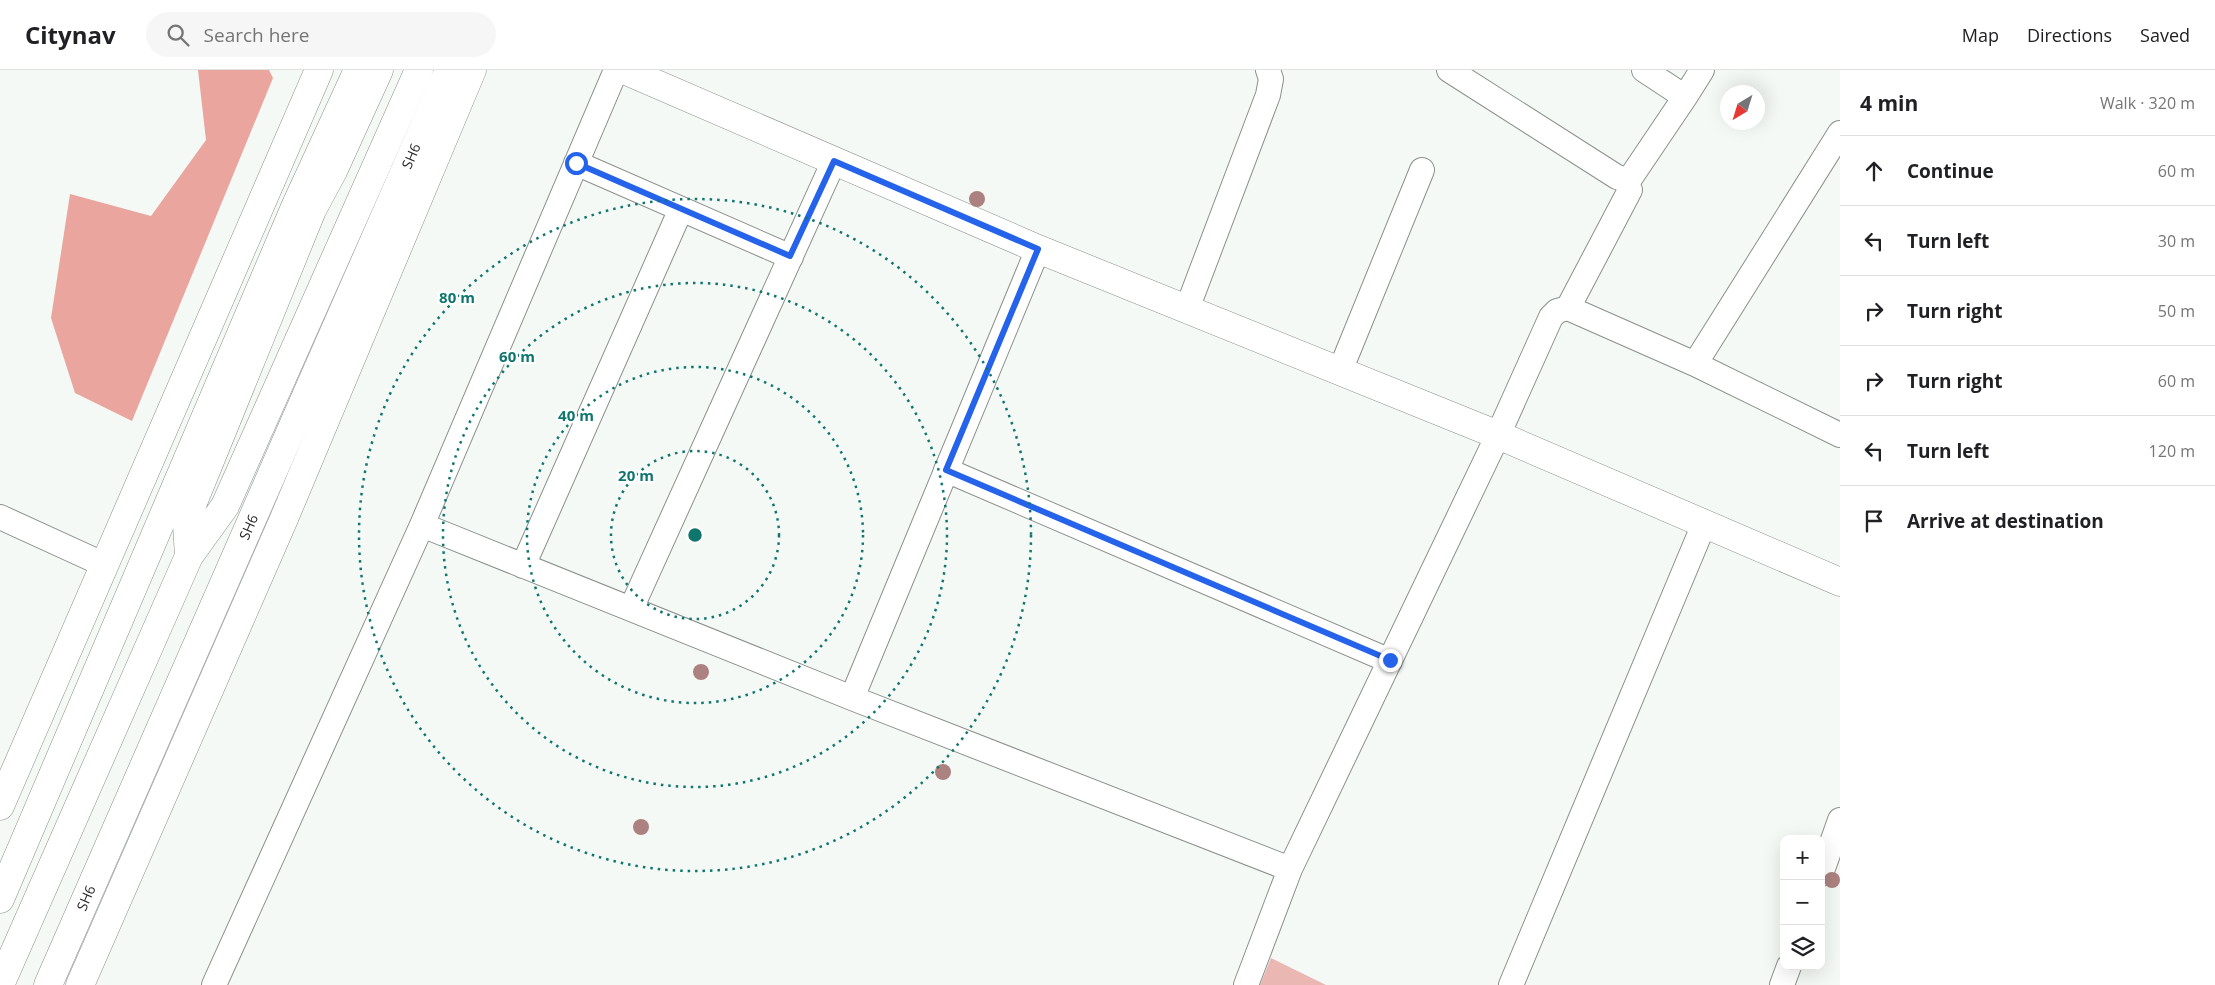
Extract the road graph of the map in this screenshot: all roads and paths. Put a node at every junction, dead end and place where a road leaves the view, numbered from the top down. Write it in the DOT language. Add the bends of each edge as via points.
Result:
graph roads {
  1 [pos="319,70"];
  2 [pos="358,70"];
  3 [pos="379,70"];
  4 [pos="419,70"];
  5 [pos="449,70"];
  6 [pos="472,70"];
  7 [pos="624,70"];
  8 [pos="1268,70"];
  9 [pos="1449,70"];
  10 [pos="1644,70"];
  11 [pos="1702,70"];
  12 [pos="1685,97"];
  13 [pos="1840,132"];
  14 [pos="834,161"];
  15 [pos="576,163"];
  16 [pos="1422,170"];
  17 [pos="1630,190"];
  18 [pos="681,209"];
  19 [pos="1038,249"];
  20 [pos="790,256"];
  21 [pos="1568,308"];
  22 [pos="1187,309"];
  23 [pos="1695,364"];
  24 [pos="1340,371"];
  25 [pos="1498,435"];
  26 [pos="1840,435"];
  27 [pos="946,470"];
  28 [pos="0,517"];
  29 [pos="1704,524"];
  30 [pos="422,525"];
  31 [pos="189,556"];
  32 [pos="105,565"];
  33 [pos="524,566"];
  34 [pos="1840,582"];
  35 [pos="631,609"];
  36 [pos="1390,660"];
  37 [pos="852,698"];
  38 [pos="0,806"];
  39 [pos="1840,820"];
  40 [pos="1829,868"];
  41 [pos="1290,869"];
  42 [pos="0,899"];
  43 [pos="1788,970"];
  44 [pos="51,984"];
  45 [pos="0,985"];
  46 [pos="80,985"];
  47 [pos="214,985"];
  48 [pos="1246,985"];
  49 [pos="1511,985"];
  50 [pos="1782,985"];
  1 -- 32 [label="main road"];
  2 -- 42 [label="main road" via="296,205"];
  3 -- 31 [label="main road" via="312,210 192,505 186,525"];
  4 -- 31 [label="main road" via="225,506"];
  5 -- 44 [label="main road, SH6"];
  6 -- 46 [label="main road" via="283,521"];
  7 -- 14 [label="main road"];
  7 -- 15 [label="street"];
  8 -- 22 [label="street" via="1271,79 1268,95"];
  9 -- 12 [label="street" via="1617,178 1626,180"];
  10 -- 12 [label="street"];
  11 -- 12 [label="street"];
  13 -- 23 [label="street"];
  14 -- 19 [label="main road"];
  14 -- 20 [label="street"];
  15 -- 18 [label="street"];
  15 -- 30 [label="street"];
  16 -- 24 [label="street"];
  17 -- 21 [label="street"];
  18 -- 20 [label="street"];
  18 -- 33 [label="street"];
  19 -- 22 [label="main road"];
  19 -- 27 [label="street"];
  20 -- 35 [label="street"];
  21 -- 23 [label="street"];
  21 -- 25 [label="street" via="1557,310 1551,317"];
  22 -- 24 [label="main road"];
  23 -- 26 [label="street"];
  24 -- 25 [label="main road"];
  25 -- 29 [label="main road"];
  25 -- 36 [label="street"];
  27 -- 36 [label="street"];
  27 -- 37 [label="street"];
  28 -- 32 [label="street"];
  29 -- 34 [label="main road"];
  29 -- 49 [label="street"];
  30 -- 33 [label="street"];
  30 -- 47 [label="street"];
  31 -- 45 [label="main road"];
  32 -- 38 [label="main road"];
  33 -- 35 [label="street"];
  35 -- 37 [label="street"];
  36 -- 41 [label="street"];
  37 -- 41 [label="street"];
  39 -- 40 [label="street"];
  41 -- 48 [label="street"];
  43 -- 50 [label="street"];
}
